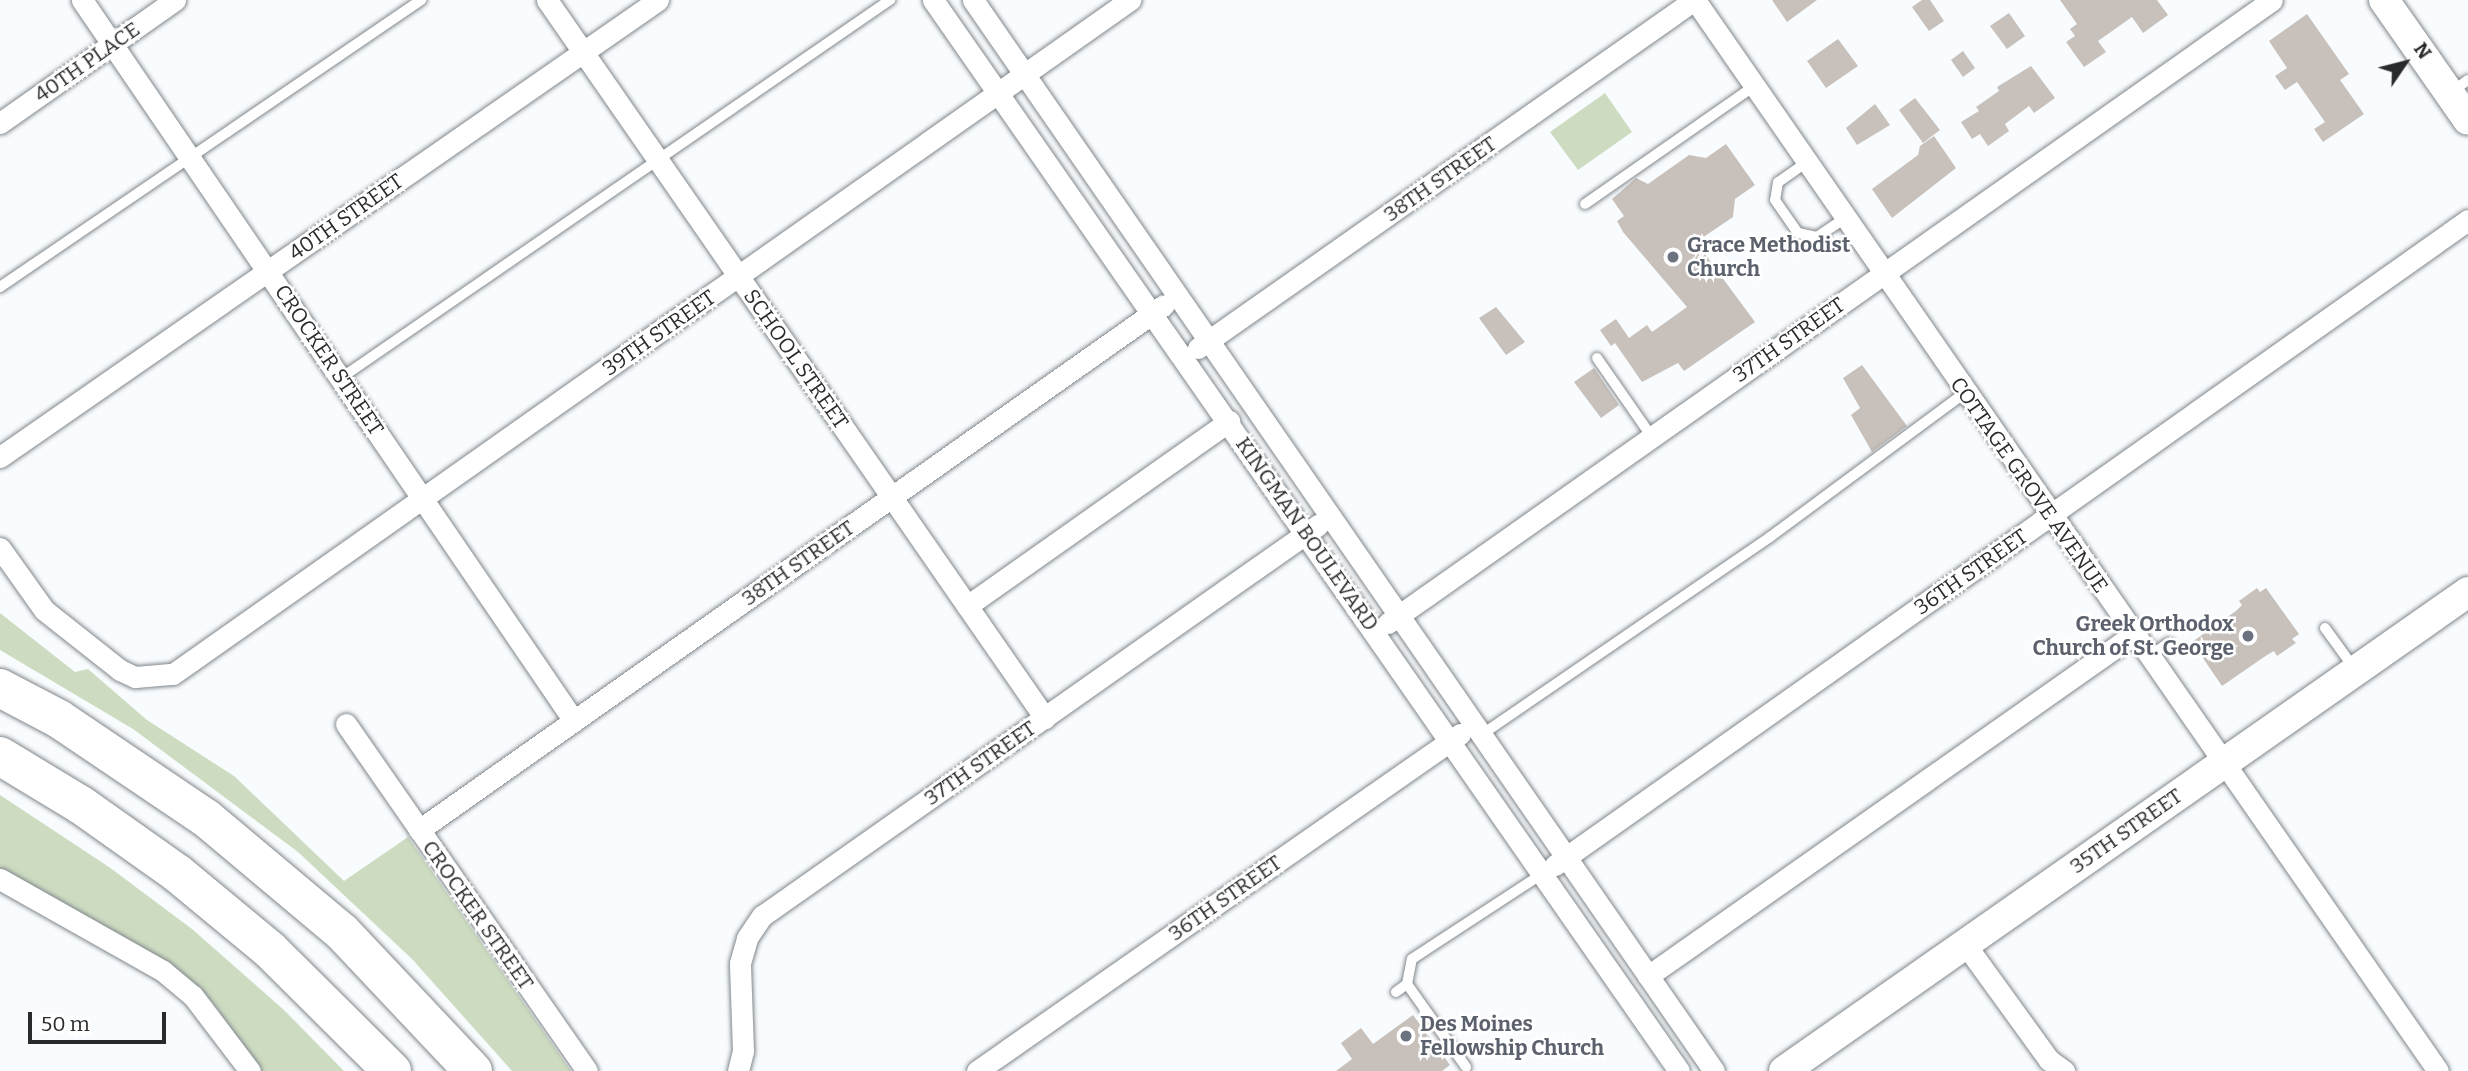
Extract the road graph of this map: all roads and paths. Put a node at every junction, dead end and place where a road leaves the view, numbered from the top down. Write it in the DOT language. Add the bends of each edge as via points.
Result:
graph roads {
  1 [pos="82,0"];
  2 [pos="175,0"];
  3 [pos="421,0"];
  4 [pos="547,0"];
  5 [pos="658,0"];
  6 [pos="890,0"];
  7 [pos="933,0"];
  8 [pos="973,0"];
  9 [pos="1130,0"];
  10 [pos="1694,0"];
  11 [pos="2272,0"];
  12 [pos="2384,0"];
  13 [pos="113,44"];
  14 [pos="583,52"];
  15 [pos="1025,74"];
  16 [pos="1754,86"];
  17 [pos="2459,87"];
  18 [pos="998,93"];
  19 [pos="2468,120"];
  20 [pos="0,123"];
  21 [pos="191,157"];
  22 [pos="659,161"];
  23 [pos="1807,162"];
  24 [pos="1585,204"];
  25 [pos="1845,218"];
  26 [pos="2468,220"];
  27 [pos="269,271"];
  28 [pos="1884,274"];
  29 [pos="739,276"];
  30 [pos="0,287"];
  31 [pos="1177,296"];
  32 [pos="1154,313"];
  33 [pos="1208,341"];
  34 [pos="1185,358"];
  35 [pos="1597,358"];
  36 [pos="341,378"];
  37 [pos="1966,392"];
  38 [pos="1229,421"];
  39 [pos="1652,437"];
  40 [pos="0,457"];
  41 [pos="892,497"];
  42 [pos="424,499"];
  43 [pos="2050,516"];
  44 [pos="1330,517"];
  45 [pos="1307,533"];
  46 [pos="0,548"];
  47 [pos="2468,592"];
  48 [pos="967,606"];
  49 [pos="1399,616"];
  50 [pos="2325,628"];
  51 [pos="1375,632"];
  52 [pos="2133,635"];
  53 [pos="2169,643"];
  54 [pos="2148,657"];
  55 [pos="2355,671"];
  56 [pos="0,688"];
  57 [pos="1045,718"];
  58 [pos="574,721"];
  59 [pos="346,724"];
  60 [pos="1478,730"];
  61 [pos="1450,741"];
  62 [pos="0,756"];
  63 [pos="2222,764"];
  64 [pos="419,830"];
  65 [pos="1566,857"];
  66 [pos="1542,874"];
  67 [pos="0,879"];
  68 [pos="1965,944"];
  69 [pos="1648,976"];
  70 [pos="1407,984"];
  71 [pos="1396,992"];
  72 [pos="1466,1068"];
  73 [pos="250,1071"];
  74 [pos="392,1071"];
  75 [pos="473,1071"];
  76 [pos="587,1071"];
  77 [pos="738,1071"];
  78 [pos="977,1071"];
  79 [pos="1679,1071"];
  80 [pos="1714,1071"];
  81 [pos="1784,1071"];
  82 [pos="2064,1071"];
  83 [pos="2438,1071"];
  1 -- 13 [label="street, CROCKER STREET"];
  2 -- 13 [label="street, 40TH PLACE"];
  3 -- 21 [label="lane"];
  4 -- 14 [label="street, SCHOOL STREET"];
  5 -- 14 [label="street, 40TH STREET"];
  6 -- 22 [label="lane"];
  7 -- 18 [label="street, KINGMAN BOULEVARD"];
  8 -- 15 [label="street, KINGMAN BOULEVARD"];
  9 -- 15 [label="street, 39TH STREET"];
  10 -- 16 [label="street, COTTAGE GROVE AVENUE"];
  10 -- 33 [label="street, 38TH STREET"];
  11 -- 28 [label="street, 37TH STREET"];
  12 -- 17 [label="street"];
  13 -- 20 [label="street, 40TH PLACE"];
  13 -- 21 [label="street, CROCKER STREET"];
  14 -- 22 [label="street, SCHOOL STREET"];
  14 -- 27 [label="street, 40TH STREET"];
  15 -- 18 [label="street, 39TH STREET"];
  15 -- 31 [label="street, KINGMAN BOULEVARD"];
  16 -- 23 [label="street, COTTAGE GROVE AVENUE"];
  16 -- 24 [label="lane"];
  17 -- 19 [label="street"];
  18 -- 29 [label="street, 39TH STREET"];
  18 -- 32 [label="street, KINGMAN BOULEVARD"];
  21 -- 27 [label="street, CROCKER STREET"];
  21 -- 30 [label="lane"];
  22 -- 29 [label="street, SCHOOL STREET"];
  22 -- 36 [label="lane"];
  23 -- 25 [label="street, COTTAGE GROVE AVENUE"];
  23 -- 25 [label="lane" via="1778,182 1775,200 1779,206 1798,233 1817,237"];
  25 -- 28 [label="street, COTTAGE GROVE AVENUE"];
  26 -- 43 [label="street, 36TH STREET"];
  27 -- 36 [label="street, CROCKER STREET"];
  27 -- 40 [label="street, 40TH STREET"];
  28 -- 37 [label="street, COTTAGE GROVE AVENUE"];
  28 -- 39 [label="street, 37TH STREET"];
  29 -- 41 [label="street, SCHOOL STREET"];
  29 -- 42 [label="street, 39TH STREET"];
  31 -- 32 [label="street, 38TH STREET"];
  31 -- 33 [label="street, KINGMAN BOULEVARD"];
  32 -- 34 [label="street, KINGMAN BOULEVARD"];
  32 -- 41 [label="street, 38TH STREET"];
  33 -- 34 [label="street, 38TH STREET"];
  33 -- 44 [label="street, KINGMAN BOULEVARD"];
  34 -- 38 [label="street, KINGMAN BOULEVARD"];
  35 -- 39 [label="lane"];
  36 -- 42 [label="street, CROCKER STREET"];
  37 -- 43 [label="street, COTTAGE GROVE AVENUE"];
  37 -- 60 [label="lane" via="1770,537"];
  38 -- 45 [label="street, KINGMAN BOULEVARD"];
  38 -- 48 [label="street"];
  39 -- 49 [label="street, 37TH STREET"];
  41 -- 48 [label="street, SCHOOL STREET"];
  41 -- 58 [label="street, 38TH STREET"];
  42 -- 46 [label="street, 39TH STREET" via="186,664 157,679 120,670 44,610"];
  42 -- 58 [label="street, CROCKER STREET"];
  43 -- 52 [label="street, COTTAGE GROVE AVENUE"];
  43 -- 65 [label="street, 36TH STREET"];
  44 -- 45 [label="street, 37TH STREET"];
  44 -- 49 [label="street, KINGMAN BOULEVARD"];
  45 -- 51 [label="street, KINGMAN BOULEVARD"];
  45 -- 57 [label="street, 37TH STREET"];
  47 -- 55 [label="street, 35TH STREET"];
  48 -- 57 [label="street, SCHOOL STREET"];
  49 -- 51 [label="street, 37TH STREET"];
  49 -- 60 [label="street, KINGMAN BOULEVARD"];
  50 -- 55 [label="lane"];
  51 -- 61 [label="street, KINGMAN BOULEVARD"];
  52 -- 54 [label="street, COTTAGE GROVE AVENUE"];
  52 -- 69 [label="street"];
  53 -- 54 [label="lane"];
  54 -- 63 [label="street, COTTAGE GROVE AVENUE"];
  55 -- 63 [label="street, 35TH STREET"];
  56 -- 75 [label="highway" via="59,719 206,818 342,932"];
  57 -- 77 [label="street, 37TH STREET" via="762,916 747,938 740,963 743,1051"];
  58 -- 64 [label="street, 38TH STREET"];
  59 -- 64 [label="street, CROCKER STREET"];
  60 -- 61 [label="street, 36TH STREET"];
  60 -- 65 [label="street, KINGMAN BOULEVARD"];
  61 -- 66 [label="street, KINGMAN BOULEVARD"];
  61 -- 78 [label="street, 36TH STREET"];
  62 -- 74 [label="highway" via="81,805 177,873 270,950"];
  63 -- 68 [label="street, 35TH STREET"];
  63 -- 83 [label="street, COTTAGE GROVE AVENUE"];
  64 -- 76 [label="street, CROCKER STREET"];
  65 -- 66 [label="street, 36TH STREET"];
  65 -- 69 [label="street, KINGMAN BOULEVARD"];
  66 -- 70 [label="lane" via="1412,959"];
  66 -- 79 [label="street, KINGMAN BOULEVARD"];
  67 -- 73 [label="street" via="163,971 193,996"];
  68 -- 81 [label="street, 35TH STREET"];
  68 -- 82 [label="street" via="2049,1060"];
  69 -- 80 [label="street, KINGMAN BOULEVARD"];
  70 -- 71 [label="lane"];
  70 -- 72 [label="lane"];
}
